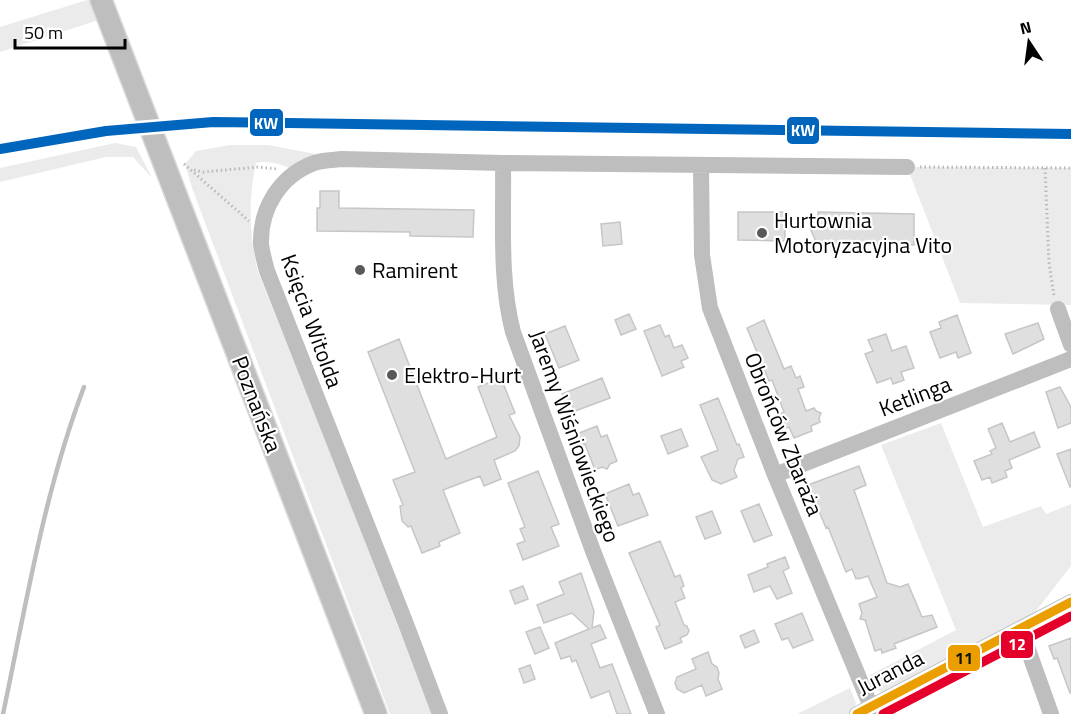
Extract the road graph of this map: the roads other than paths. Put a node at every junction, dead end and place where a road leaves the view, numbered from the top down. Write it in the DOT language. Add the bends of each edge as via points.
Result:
graph roads {
  1 [pos="102,0"];
  2 [pos="503,164"];
  3 [pos="701,166"];
  4 [pos="907,167"];
  5 [pos="1058,309"];
  6 [pos="1071,345"];
  7 [pos="1071,359"];
  8 [pos="775,475"];
  9 [pos="1071,602"];
  10 [pos="1021,630"];
  11 [pos="868,712"];
  12 [pos="376,714"];
  13 [pos="440,714"];
  14 [pos="657,714"];
  15 [pos="1051,714"];
  1 -- 12 [label="main road, Poznańska"];
  2 -- 3 [label="street, Księcia Witolda"];
  2 -- 13 [label="street, Księcia Witolda" via="342,159 315,162 292,174 273,194 263,218 261,245 267,272"];
  2 -- 14 [label="street, Jaremy Wiśniowieckiego" via="505,278 513,332"];
  3 -- 4 [label="street, Księcia Witolda"];
  3 -- 8 [label="street, Obrońców Zbaraża" via="702,255 708,303"];
  5 -- 6 [label="street"];
  7 -- 8 [label="street, Ketlinga"];
  8 -- 11 [label="street, Obrońców Zbaraża"];
  9 -- 10 [label="street, Juranda"];
  10 -- 11 [label="street, Juranda"];
  10 -- 15 [label="street"];
}
